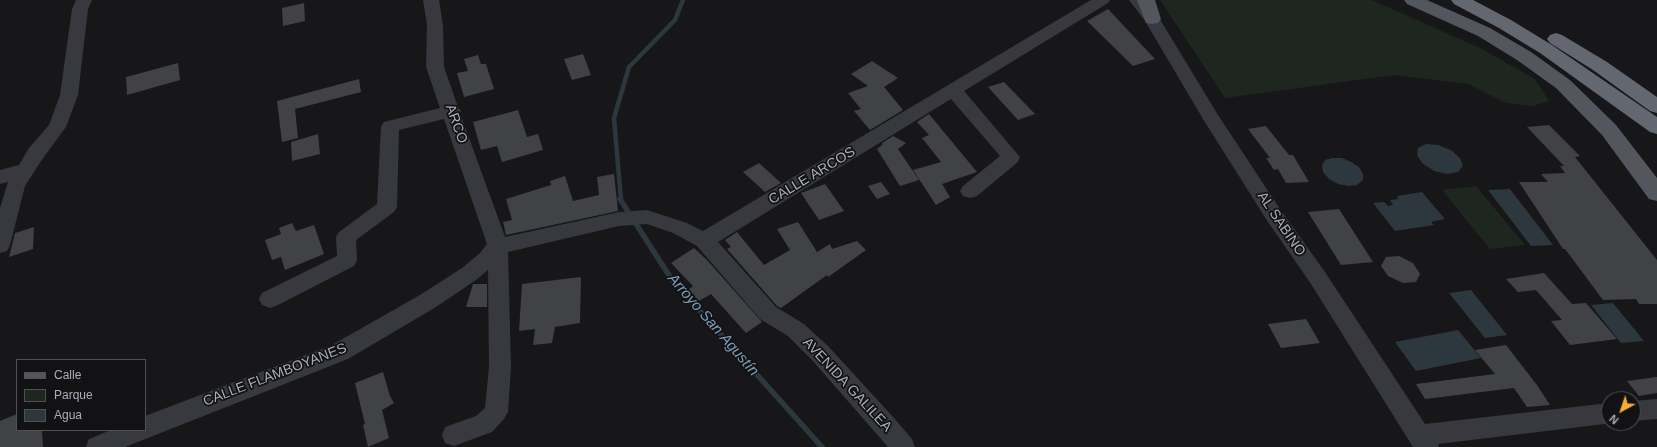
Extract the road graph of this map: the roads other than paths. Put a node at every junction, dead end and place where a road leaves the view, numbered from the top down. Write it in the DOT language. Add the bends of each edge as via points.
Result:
graph roads {
  1 [pos="84,0"];
  2 [pos="430,0"];
  3 [pos="1102,0"];
  4 [pos="1137,0"];
  5 [pos="1146,0"];
  6 [pos="1413,0"];
  7 [pos="1460,0"];
  8 [pos="1487,0"];
  9 [pos="1152,19"];
  10 [pos="954,91"];
  11 [pos="1657,106"];
  12 [pos="452,110"];
  13 [pos="1657,127"];
  14 [pos="25,170"];
  15 [pos="0,177"];
  16 [pos="970,191"];
  17 [pos="1657,193"];
  18 [pos="704,240"];
  19 [pos="0,245"];
  20 [pos="498,246"];
  21 [pos="270,299"];
  22 [pos="1657,409"];
  23 [pos="1641,410"];
  24 [pos="1601,415"];
  25 [pos="146,427"];
  26 [pos="136,431"];
  27 [pos="454,435"];
  28 [pos="1424,441"];
  29 [pos="98,447"];
  30 [pos="903,447"];
  1 -- 14 [label="street" via="80,9 69,95 57,127"];
  2 -- 12 [label="street, ARCO" via="435,25 435,67"];
  3 -- 10 [label="street, CALLE ARCOS"];
  4 -- 9 [label="street, AL SABINO"];
  5 -- 9 [label="main road"];
  6 -- 17 [label="main road" via="1484,32 1563,84 1609,130"];
  7 -- 13 [label="highway" via="1546,49"];
  8 -- 11 [label="highway" via="1564,43"];
  9 -- 28 [label="street, AL SABINO" via="1212,120"];
  10 -- 16 [label="street" via="1011,157"];
  10 -- 18 [label="street, CALLE ARCOS"];
  12 -- 20 [label="street, ARCO"];
  12 -- 21 [label="street" via="390,126 387,207 346,237 347,260"];
  14 -- 15 [label="street"];
  14 -- 19 [label="street" via="16,185"];
  18 -- 20 [label="street" via="680,228 647,217 619,219"];
  18 -- 30 [label="street, AVENIDA GALILEA" via="768,313 796,330 820,352"];
  20 -- 25 [label="street, CALLE FLAMBOYANES" via="487,260 469,274 340,352"];
  20 -- 27 [label="street, ARCO" via="500,367 496,412 484,424"];
  22 -- 23 [label="street"];
  24 -- 28 [label="street"];
  26 -- 29 [label="street"];
}
